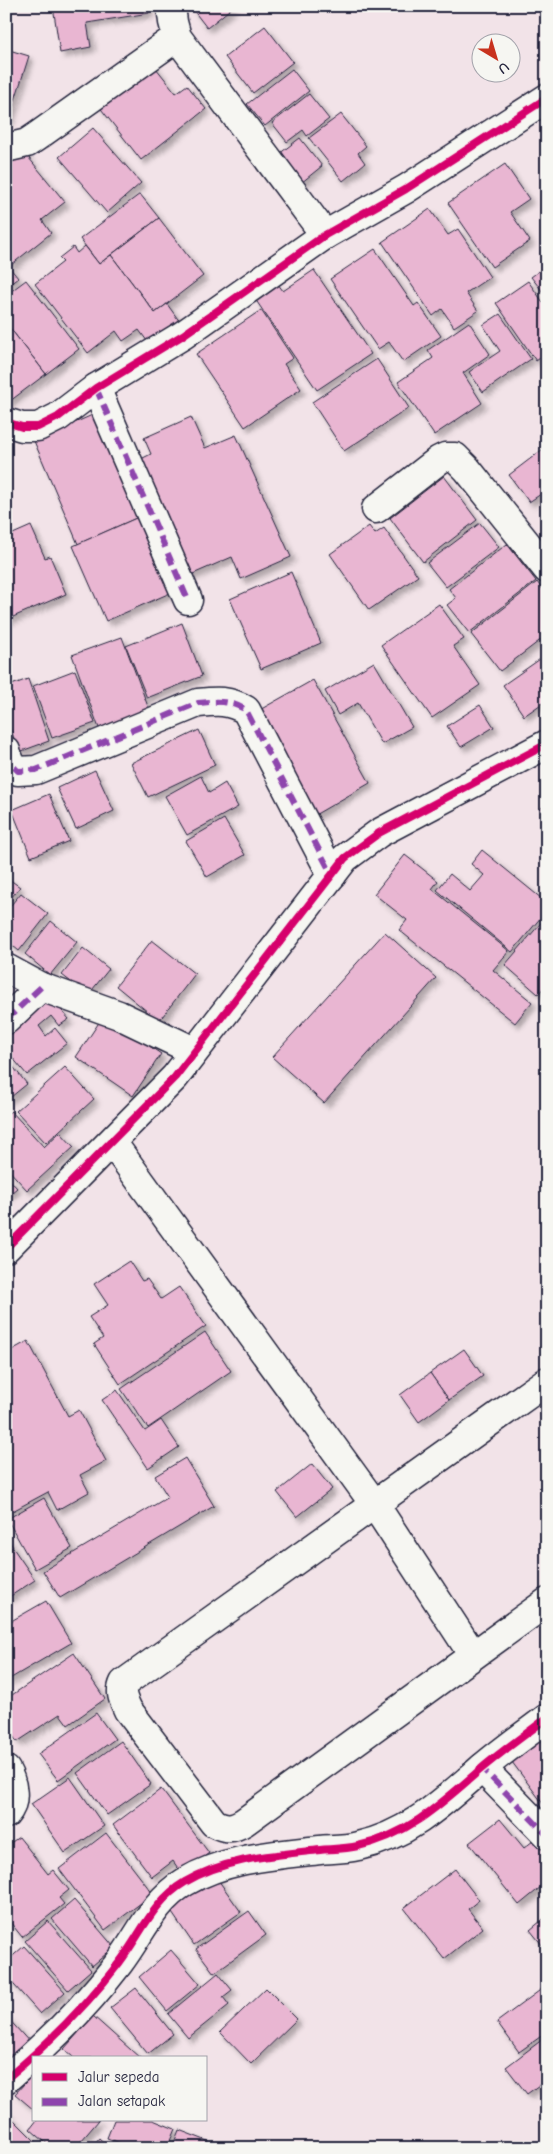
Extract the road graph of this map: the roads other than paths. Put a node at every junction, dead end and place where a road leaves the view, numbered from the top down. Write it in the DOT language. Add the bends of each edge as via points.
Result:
graph roads {
  1 [pos="171,6"];
  2 [pos="177,37"];
  3 [pos="547,98"];
  4 [pos="6,148"];
  5 [pos="324,235"];
  6 [pos="96,388"];
  7 [pos="6,422"];
  8 [pos="376,509"];
  9 [pos="547,570"];
  10 [pos="188,600"];
  11 [pos="547,744"];
  12 [pos="6,751"];
  13 [pos="332,875"];
  14 [pos="6,968"];
  15 [pos="41,987"];
  16 [pos="6,1020"];
  17 [pos="194,1051"];
  18 [pos="112,1142"];
  19 [pos="6,1248"];
  20 [pos="547,1381"];
  21 [pos="375,1505"];
  22 [pos="547,1602"];
  23 [pos="472,1655"];
  24 [pos="547,1718"];
  25 [pos="482,1768"];
  26 [pos="6,1770"];
  27 [pos="6,1814"];
  28 [pos="547,1835"];
  29 [pos="6,2079"];
  1 -- 2 [label="street"];
  2 -- 4 [label="street" via="27,143"];
  2 -- 5 [label="street"];
  3 -- 5 [label="street" via="406,189"];
  5 -- 6 [label="street" via="183,335"];
  6 -- 7 [label="street" via="38,427"];
  6 -- 10 [label="street"];
  8 -- 9 [label="street" via="439,460 455,457"];
  11 -- 13 [label="street" via="380,833 345,858"];
  12 -- 13 [label="street" via="18,771 36,770 198,703 221,700 234,703 246,710"];
  13 -- 17 [label="street"];
  14 -- 15 [label="street"];
  15 -- 16 [label="street"];
  15 -- 17 [label="street" via="119,1015"];
  17 -- 18 [label="street" via="175,1077"];
  18 -- 19 [label="street"];
  18 -- 21 [label="street"];
  20 -- 21 [label="street"];
  21 -- 23 [label="street"];
  21 -- 23 [label="street" via="124,1683 122,1696 128,1710 214,1823 231,1828 244,1822"];
  22 -- 23 [label="street"];
  24 -- 25 [label="street"];
  25 -- 28 [label="street"];
  25 -- 29 [label="street" via="441,1805 397,1832 358,1846 240,1861 207,1870 184,1882 168,1893 148,1915 120,1961 81,2009"];
  26 -- 27 [label="street" via="13,1793 11,1808"];
}
